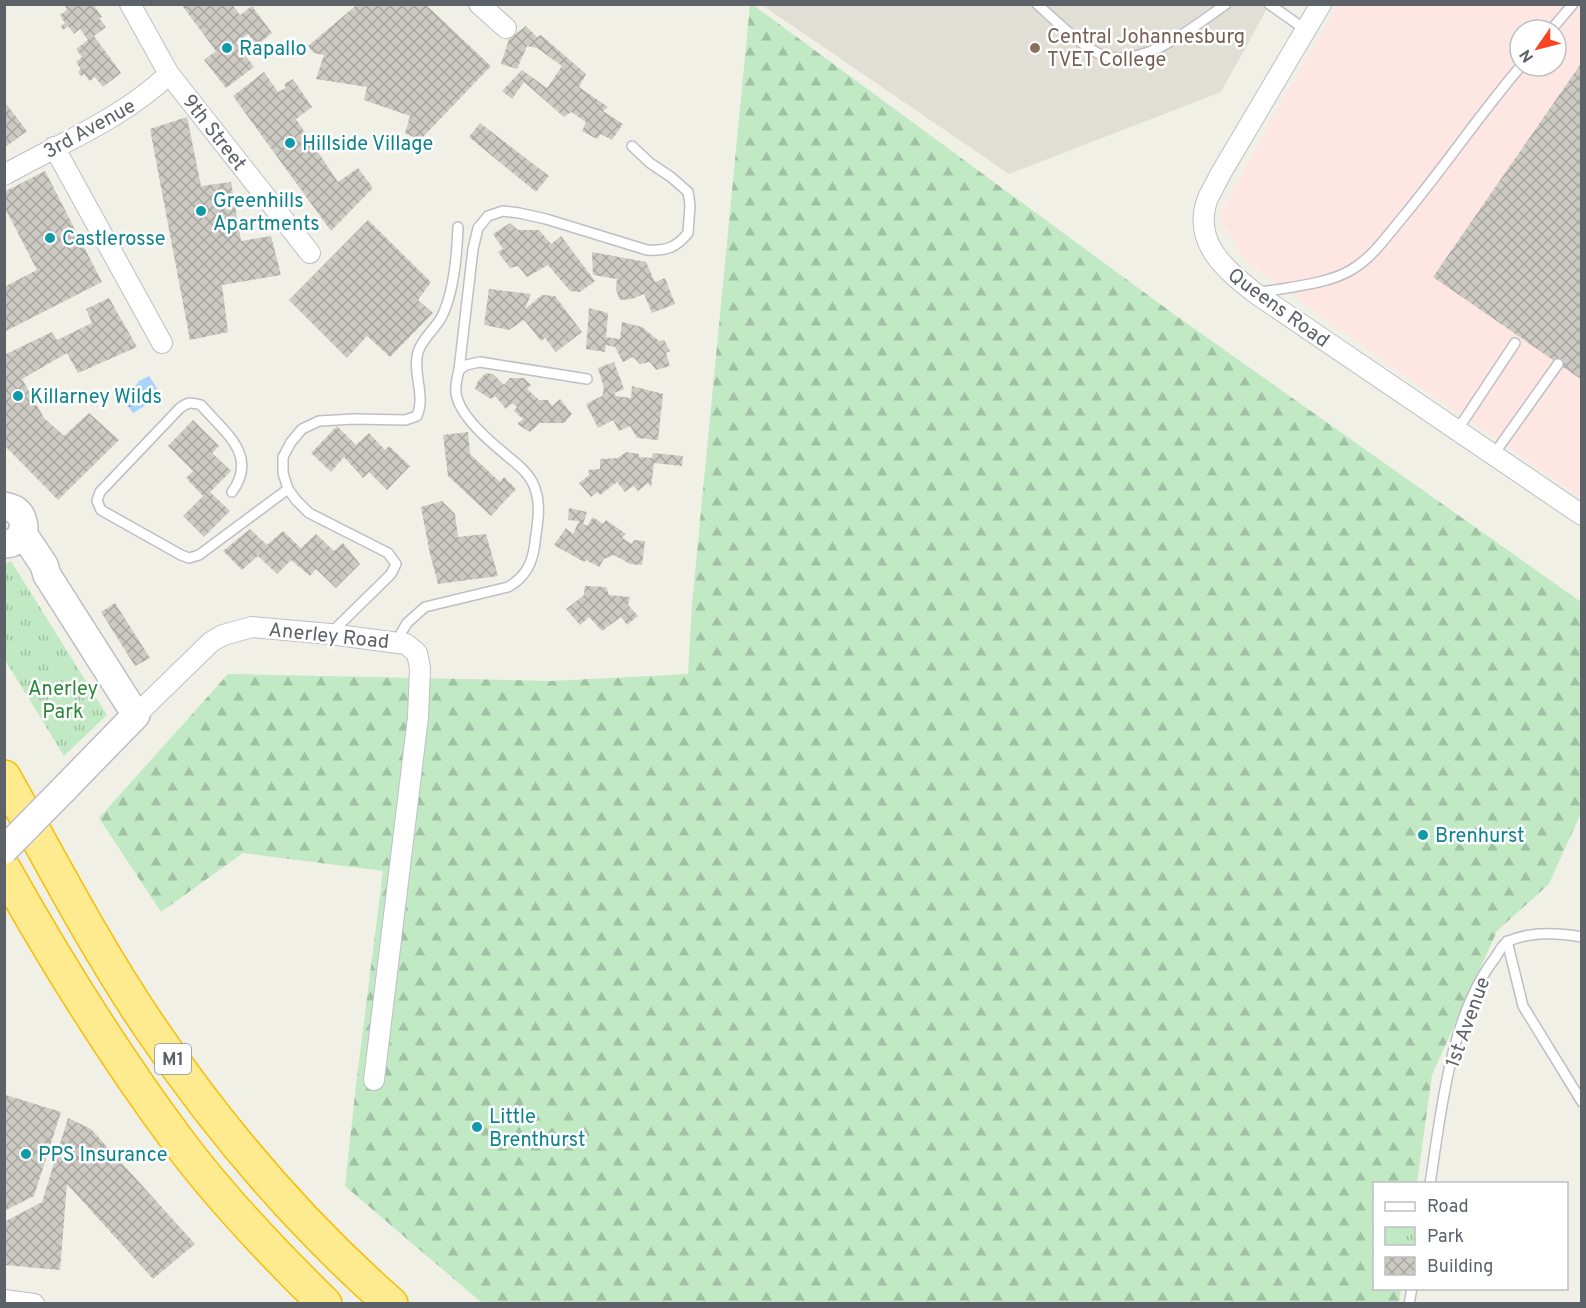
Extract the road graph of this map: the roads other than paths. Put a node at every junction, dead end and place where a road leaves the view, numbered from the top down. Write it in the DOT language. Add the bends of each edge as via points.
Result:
graph roads {
  1 [pos="130,4"];
  2 [pos="479,4"];
  3 [pos="1037,4"];
  4 [pos="1226,4"];
  5 [pos="1269,4"];
  6 [pos="1321,4"];
  7 [pos="1573,4"];
  8 [pos="1561,18"];
  9 [pos="506,28"];
  10 [pos="1306,30"];
  11 [pos="169,74"];
  12 [pos="1511,78"];
  13 [pos="632,146"];
  14 [pos="54,147"];
  15 [pos="4,175"];
  16 [pos="458,227"];
  17 [pos="310,253"];
  18 [pos="1255,293"];
  19 [pos="162,343"];
  20 [pos="1515,343"];
  21 [pos="1558,364"];
  22 [pos="459,370"];
  23 [pos="587,379"];
  24 [pos="1458,429"];
  25 [pos="1494,454"];
  26 [pos="288,489"];
  27 [pos="232,492"];
  28 [pos="5,505"];
  29 [pos="1581,514"];
  30 [pos="13,540"];
  31 [pos="330,634"];
  32 [pos="396,642"];
  33 [pos="136,715"];
  34 [pos="4,777"];
  35 [pos="4,850"];
  36 [pos="4,869"];
  37 [pos="1581,937"];
  38 [pos="1507,942"];
  39 [pos="374,1080"];
  40 [pos="1581,1102"];
  41 [pos="1430,1182"];
  42 [pos="4,1300"];
  43 [pos="34,1304"];
  44 [pos="325,1304"];
  45 [pos="390,1304"];
  1 -- 11 [label="street, 9th Street"];
  2 -- 9 [label="street"];
  3 -- 4 [label="lane" via="1087,46 1114,58 1158,49"];
  5 -- 10 [label="lane"];
  6 -- 10 [label="street, Queens Road"];
  7 -- 8 [label="lane"];
  10 -- 18 [label="street, Queens Road" via="1221,173 1204,215 1207,236 1218,260"];
  11 -- 14 [label="street, 3rd Avenue" via="133,105"];
  11 -- 17 [label="street, 9th Street"];
  12 -- 18 [label="lane" via="1413,205 1361,263 1333,278"];
  13 -- 22 [label="lane" via="688,192 688,233 674,247 647,250 519,213 503,211 488,216 478,228 473,249"];
  14 -- 15 [label="street, 3rd Avenue"];
  14 -- 19 [label="street"];
  16 -- 26 [label="lane" via="451,292 419,351 421,399 417,416 405,420 354,418 312,423 302,429 283,457"];
  18 -- 24 [label="street, Queens Road"];
  20 -- 24 [label="lane"];
  21 -- 25 [label="lane"];
  22 -- 23 [label="lane" via="480,362"];
  22 -- 32 [label="lane" via="455,386 463,411 530,477 536,490 534,552 519,581 426,607 407,623"];
  24 -- 25 [label="street, Queens Road"];
  25 -- 29 [label="street, Queens Road"];
  26 -- 27 [label="lane" via="199,555 189,558 101,510 97,501 100,492 179,409 193,402 201,405 239,448 243,473"];
  26 -- 31 [label="lane" via="309,513 388,553 396,564 391,574"];
  28 -- 30 [label="street" via="20,513 23,520"];
  30 -- 33 [label="street" via="36,571 46,575"];
  31 -- 32 [label="street, Anerley Road"];
  31 -- 33 [label="street, Anerley Road" via="252,627 223,635 193,658"];
  32 -- 39 [label="street, Anerley Road" via="417,653 418,717"];
  33 -- 35 [label="street, Anerley Road, bridge"];
  34 -- 45 [label="highway, M1" via="113,969 192,1086 278,1192"];
  36 -- 44 [label="highway, M1" via="112,1048 182,1147 268,1248"];
  37 -- 38 [label="lane" via="1533,935"];
  38 -- 40 [label="lane" via="1523,1006"];
  38 -- 41 [label="lane, 1st Avenue" via="1486,969 1471,1001 1449,1066"];
  42 -- 43 [label="street"];
}
